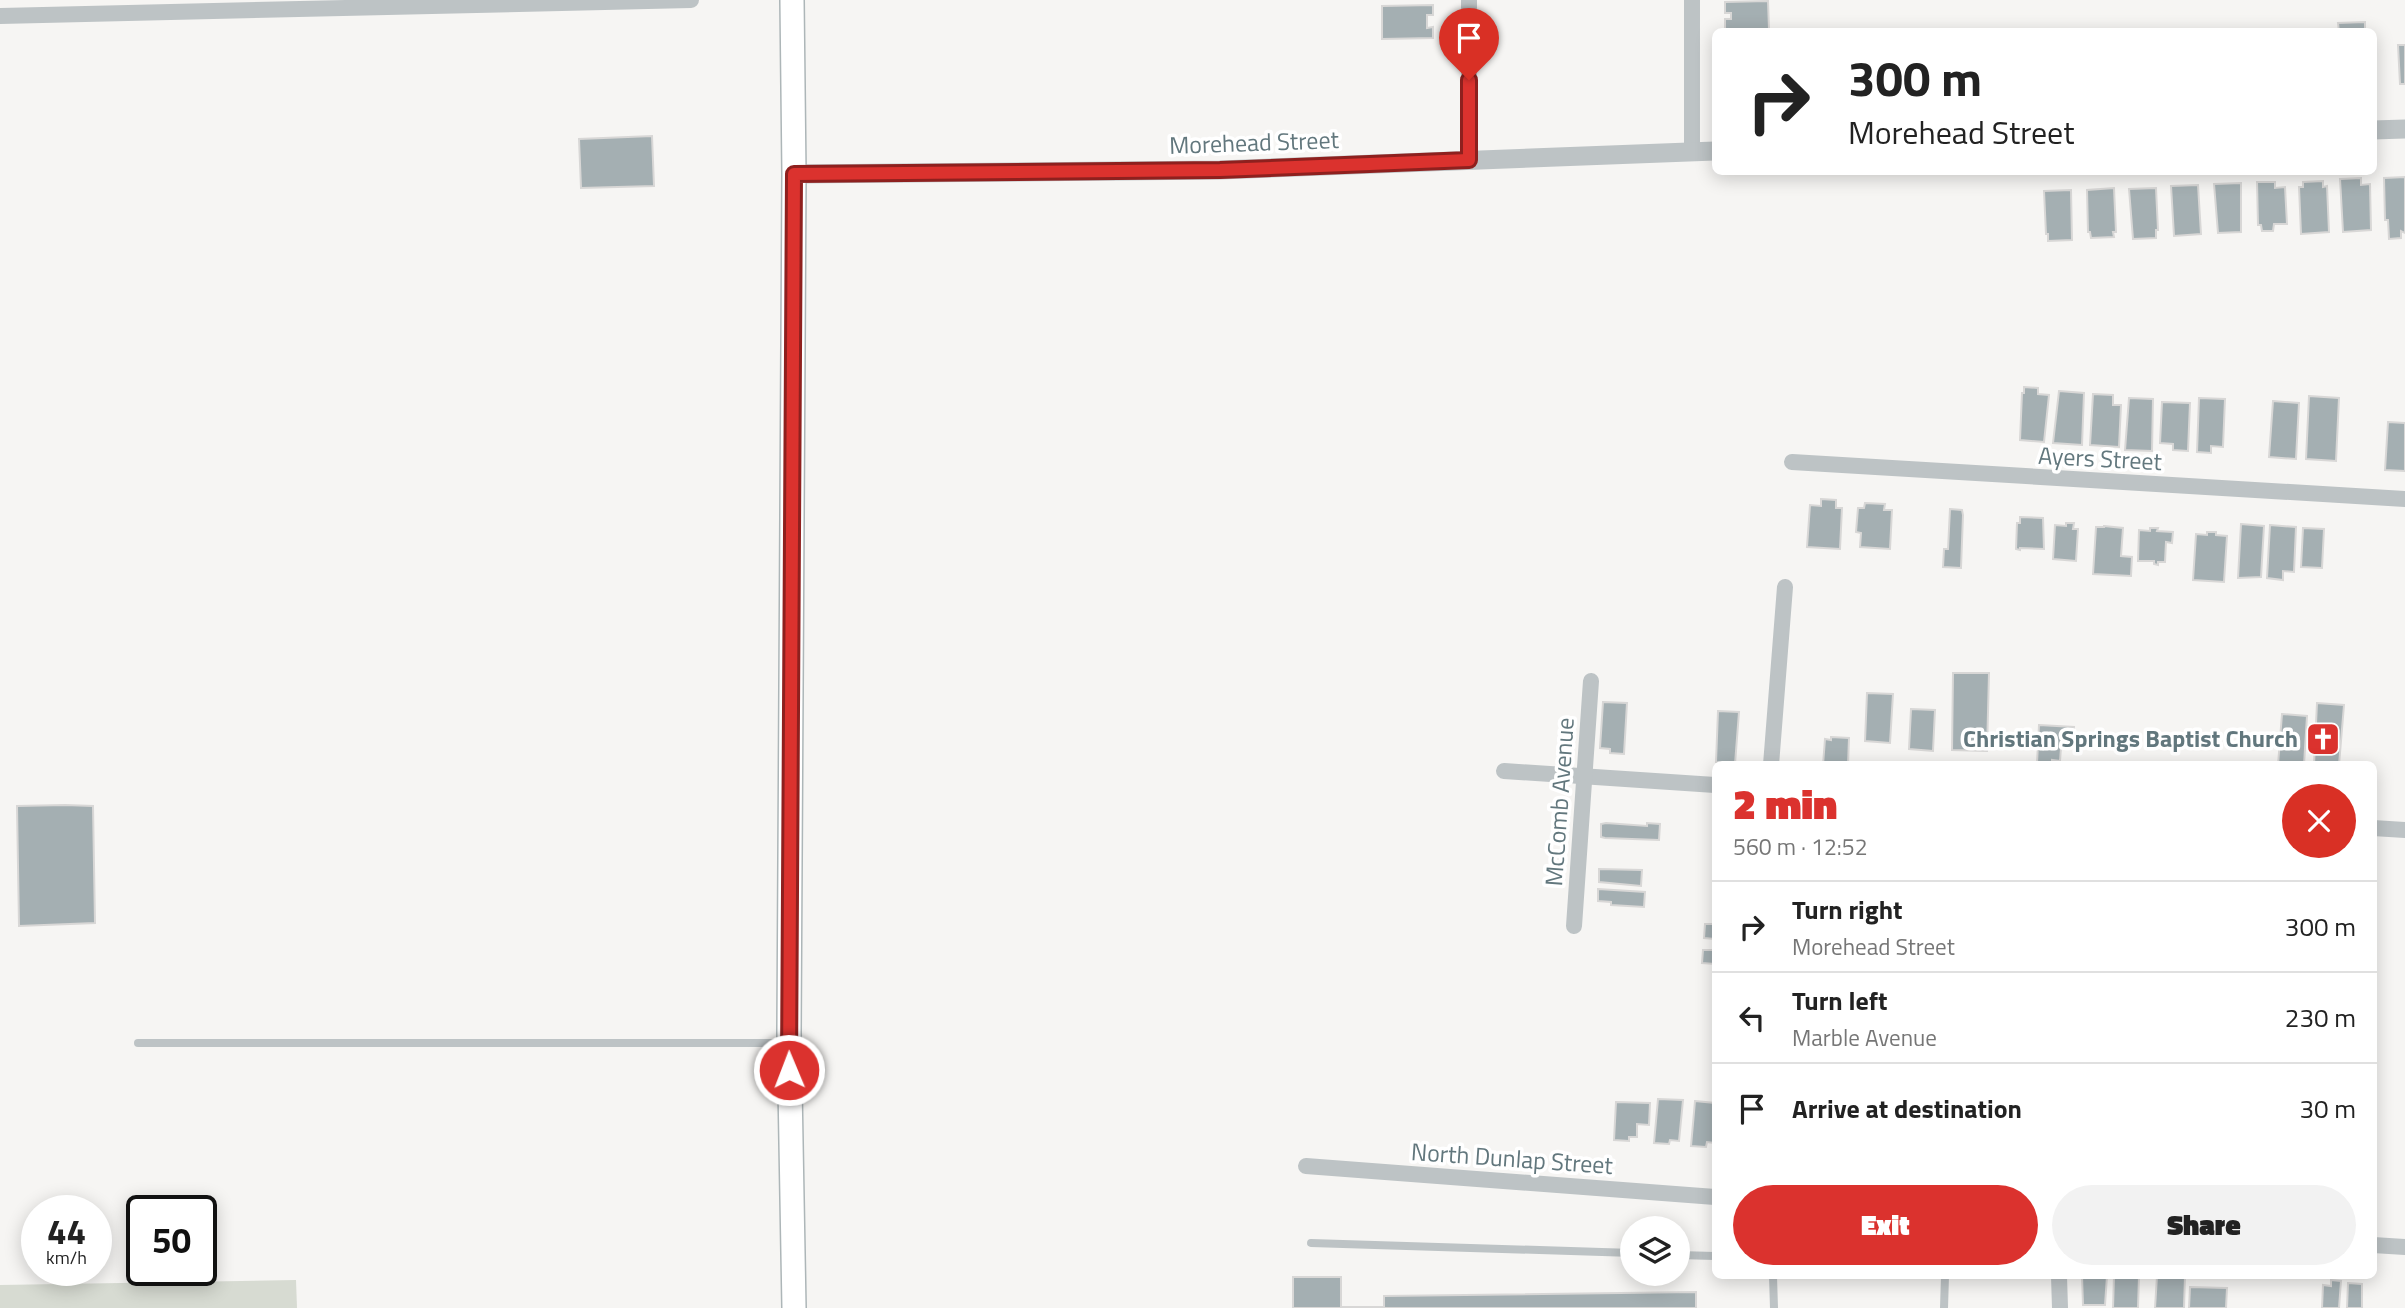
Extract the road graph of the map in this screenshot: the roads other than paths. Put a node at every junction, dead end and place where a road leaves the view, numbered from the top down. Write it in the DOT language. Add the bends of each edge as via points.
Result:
graph roads {
  1 [pos="691,0"];
  2 [pos="792,0"];
  3 [pos="1469,0"];
  4 [pos="1692,0"];
  5 [pos="0,16"];
  6 [pos="2405,129"];
  7 [pos="2377,130"];
  8 [pos="1692,152"];
  9 [pos="1712,152"];
  10 [pos="1469,160"];
  11 [pos="794,174"];
  12 [pos="1792,462"];
  13 [pos="2405,499"];
  14 [pos="1785,587"];
  15 [pos="1591,681"];
  16 [pos="1771,761"];
  17 [pos="1504,771"];
  18 [pos="1584,776"];
  19 [pos="1712,785"];
  20 [pos="2377,828"];
  21 [pos="2405,830"];
  22 [pos="1574,926"];
  23 [pos="138,1043"];
  24 [pos="789,1043"];
  25 [pos="1306,1166"];
  26 [pos="1712,1197"];
  27 [pos="1311,1242"];
  28 [pos="2377,1245"];
  29 [pos="2405,1247"];
  30 [pos="1620,1253"];
  31 [pos="1690,1255"];
  32 [pos="1712,1256"];
  33 [pos="1773,1279"];
  34 [pos="1945,1279"];
  35 [pos="2059,1279"];
  36 [pos="794,1308"];
  37 [pos="1773,1308"];
  38 [pos="1944,1308"];
  39 [pos="2060,1308"];
  1 -- 5 [label="street"];
  2 -- 11 [label="main road"];
  3 -- 10 [label="street"];
  4 -- 8 [label="street"];
  6 -- 7 [label="street"];
  8 -- 9 [label="street, Morehead Street"];
  8 -- 10 [label="street, Morehead Street"];
  10 -- 11 [label="street, Morehead Street" via="1220,170"];
  11 -- 24 [label="main road"];
  12 -- 13 [label="street, Ayers Street"];
  14 -- 16 [label="street"];
  15 -- 18 [label="street, McComb Avenue"];
  17 -- 18 [label="street"];
  18 -- 19 [label="street"];
  18 -- 22 [label="street, McComb Avenue"];
  20 -- 21 [label="street"];
  23 -- 24 [label="lane"];
  24 -- 36 [label="main road"];
  25 -- 26 [label="street, North Dunlap Street"];
  27 -- 30 [label="lane"];
  28 -- 29 [label="street"];
  31 -- 32 [label="lane"];
  33 -- 37 [label="lane"];
  34 -- 38 [label="lane"];
  35 -- 39 [label="street"];
}
